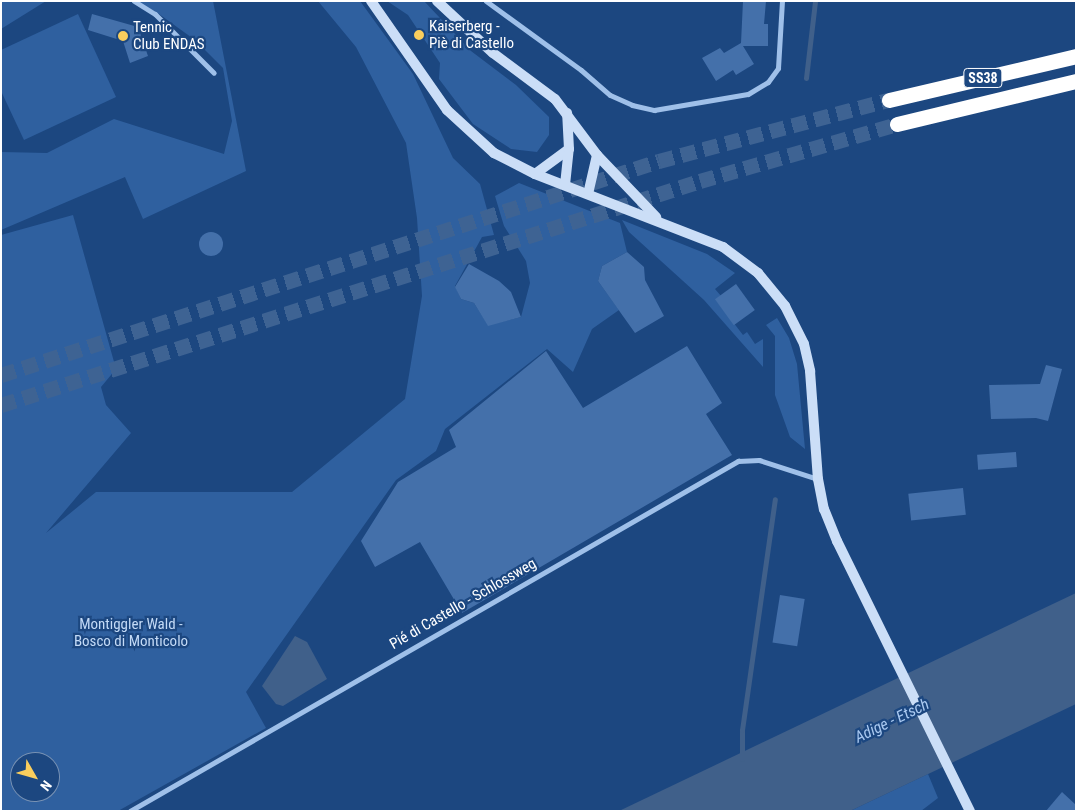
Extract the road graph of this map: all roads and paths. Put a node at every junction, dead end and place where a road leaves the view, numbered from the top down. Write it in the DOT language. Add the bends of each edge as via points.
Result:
graph roads {
  1 [pos="134,1"];
  2 [pos="371,1"];
  3 [pos="437,1"];
  4 [pos="486,1"];
  5 [pos="782,1"];
  6 [pos="1076,56"];
  7 [pos="214,73"];
  8 [pos="1076,81"];
  9 [pos="889,100"];
  10 [pos="567,112"];
  11 [pos="897,124"];
  12 [pos="569,149"];
  13 [pos="597,155"];
  14 [pos="535,174"];
  15 [pos="565,185"];
  16 [pos="588,194"];
  17 [pos="659,220"];
  18 [pos="818,479"];
  19 [pos="969,810"];
  20 [pos="130,811"];
  1 -- 7 [label="street" via="155,14"];
  2 -- 14 [label="main road" via="448,110 472,136 494,153"];
  3 -- 10 [label="main road" via="462,26"];
  4 -- 5 [label="street" via="610,94 632,106 654,110 748,94 768,82 778,68"];
  6 -- 9 [label="highway, SS38"];
  8 -- 11 [label="highway, SS38"];
  10 -- 12 [label="main road"];
  10 -- 13 [label="main road"];
  12 -- 14 [label="main road"];
  12 -- 15 [label="main road"];
  13 -- 16 [label="main road"];
  13 -- 17 [label="main road"];
  14 -- 15 [label="main road"];
  15 -- 16 [label="main road"];
  16 -- 17 [label="main road"];
  17 -- 18 [label="main road" via="723,247 758,273 785,306 804,344 810,371"];
  18 -- 19 [label="main road" via="824,509 836,541"];
  18 -- 20 [label="street, Pié di Castello - Schlossweg" via="759,460 738,461"];
}
